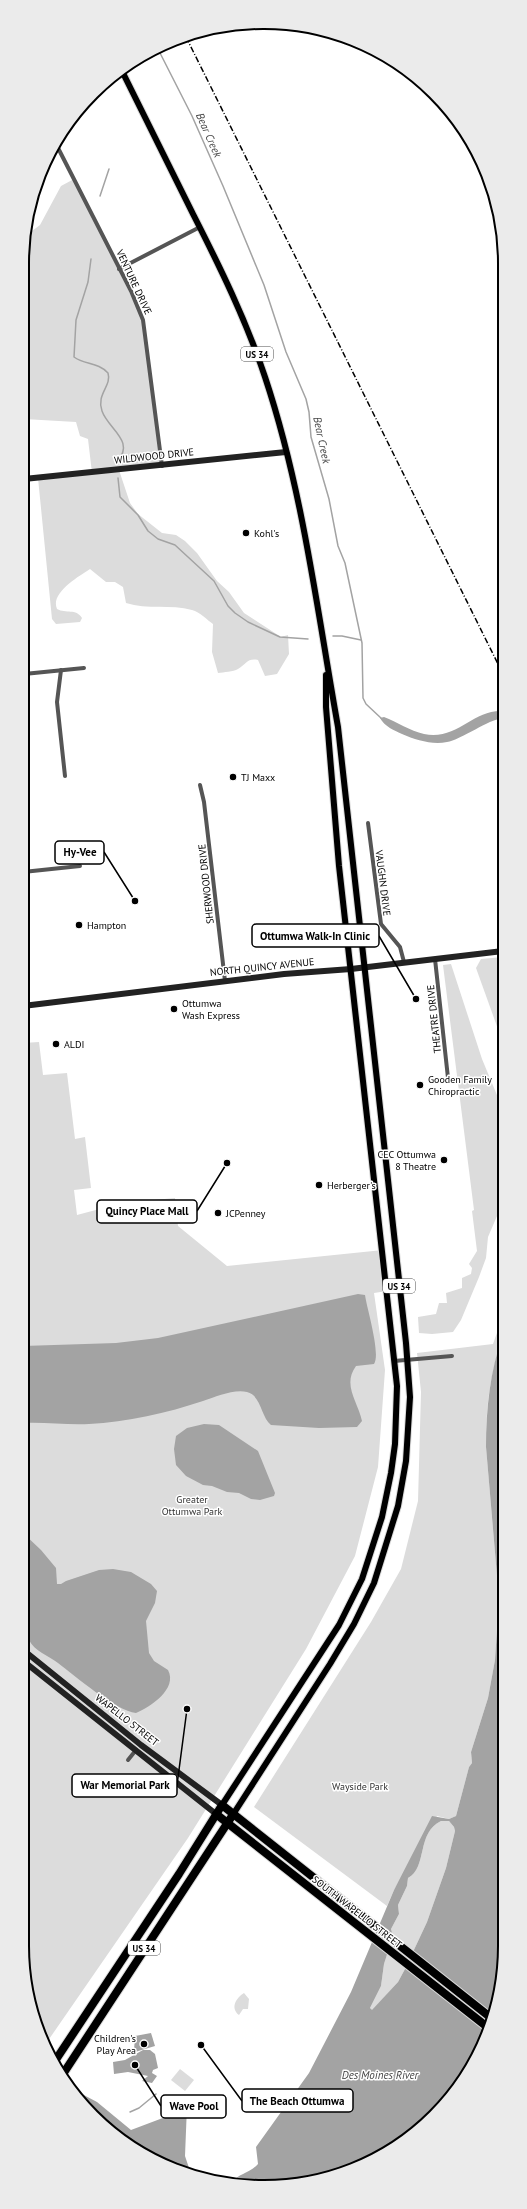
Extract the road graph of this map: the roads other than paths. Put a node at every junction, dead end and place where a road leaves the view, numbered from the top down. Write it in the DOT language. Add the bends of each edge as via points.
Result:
graph roads {
  1 [pos="124,75"];
  2 [pos="59,149"];
  3 [pos="200,227"];
  4 [pos="119,269"];
  5 [pos="286,452"];
  6 [pos="162,466"];
  7 [pos="29,479"];
  8 [pos="326,661"];
  9 [pos="84,668"];
  10 [pos="61,670"];
  11 [pos="29,673"];
  12 [pos="65,776"];
  13 [pos="200,785"];
  14 [pos="368,823"];
  15 [pos="80,866"];
  16 [pos="29,871"];
  17 [pos="498,952"];
  18 [pos="435,958"];
  19 [pos="404,962"];
  20 [pos="365,967"];
  21 [pos="351,969"];
  22 [pos="225,981"];
  23 [pos="29,1005"];
  24 [pos="448,1078"];
  25 [pos="452,1356"];
  26 [pos="407,1360"];
  27 [pos="394,1361"];
  28 [pos="29,1655"];
  29 [pos="29,1666"];
  30 [pos="136,1750"];
  31 [pos="128,1760"];
  32 [pos="222,1805"];
  33 [pos="234,1813"];
  34 [pos="216,1814"];
  35 [pos="227,1824"];
  36 [pos="488,2015"];
  37 [pos="484,2025"];
  38 [pos="72,2036"];
  39 [pos="81,2045"];
  40 [pos="56,2055"];
  41 [pos="57,2058"];
  42 [pos="65,2070"];
  43 [pos="68,2075"];
  1 -- 3 [label="main road, US 34"];
  2 -- 4 [label="street, VENTURE DRIVE"];
  3 -- 4 [label="street"];
  3 -- 5 [label="main road, US 34" via="240,310 265,376"];
  4 -- 6 [label="street, VENTURE DRIVE" via="143,320"];
  5 -- 6 [label="main road, WILDWOOD DRIVE"];
  5 -- 8 [label="main road, US 34" via="313,573"];
  6 -- 7 [label="main road, WILDWOOD DRIVE"];
  8 -- 20 [label="main road, US 34" via="338,727"];
  8 -- 21 [label="main road, US 34" via="327,721 339,866"];
  9 -- 10 [label="street"];
  10 -- 11 [label="street"];
  10 -- 12 [label="street" via="57,702"];
  13 -- 22 [label="street, SHERWOOD DRIVE"];
  14 -- 19 [label="street, VAUGHN DRIVE" via="380,924 400,947"];
  15 -- 16 [label="street"];
  17 -- 18 [label="main road, NORTH QUINCY AVENUE"];
  18 -- 19 [label="main road, NORTH QUINCY AVENUE"];
  18 -- 24 [label="street, THEATRE DRIVE"];
  19 -- 20 [label="main road, NORTH QUINCY AVENUE"];
  20 -- 21 [label="main road, NORTH QUINCY AVENUE"];
  20 -- 26 [label="main road, US 34"];
  21 -- 22 [label="main road, NORTH QUINCY AVENUE"];
  21 -- 27 [label="main road, US 34"];
  22 -- 23 [label="main road, NORTH QUINCY AVENUE"];
  25 -- 26 [label="street"];
  26 -- 27 [label="street"];
  26 -- 33 [label="main road, US 34" via="410,1397 406,1461 398,1506 374,1583 330,1664"];
  27 -- 32 [label="main road, US 34" via="397,1413 391,1473 382,1517 362,1579 339,1625"];
  28 -- 32 [label="main road, WAPELLO STREET" via="141,1745"];
  29 -- 30 [label="main road, WAPELLO STREET"];
  30 -- 31 [label="street"];
  30 -- 34 [label="main road, WAPELLO STREET"];
  32 -- 33 [label="highway, SOUTH WAPELLO STREET"];
  32 -- 34 [label="highway, US 34"];
  33 -- 35 [label="highway, US 34"];
  33 -- 36 [label="highway, SOUTH WAPELLO STREET"];
  34 -- 35 [label="highway, SOUTH WAPELLO STREET"];
  34 -- 38 [label="highway, US 34"];
  35 -- 37 [label="highway, SOUTH WAPELLO STREET"];
  35 -- 39 [label="highway, US 34"];
  38 -- 40 [label="highway"];
  38 -- 41 [label="highway, US 34"];
  39 -- 42 [label="highway, US 34"];
  39 -- 43 [label="highway"];
}
